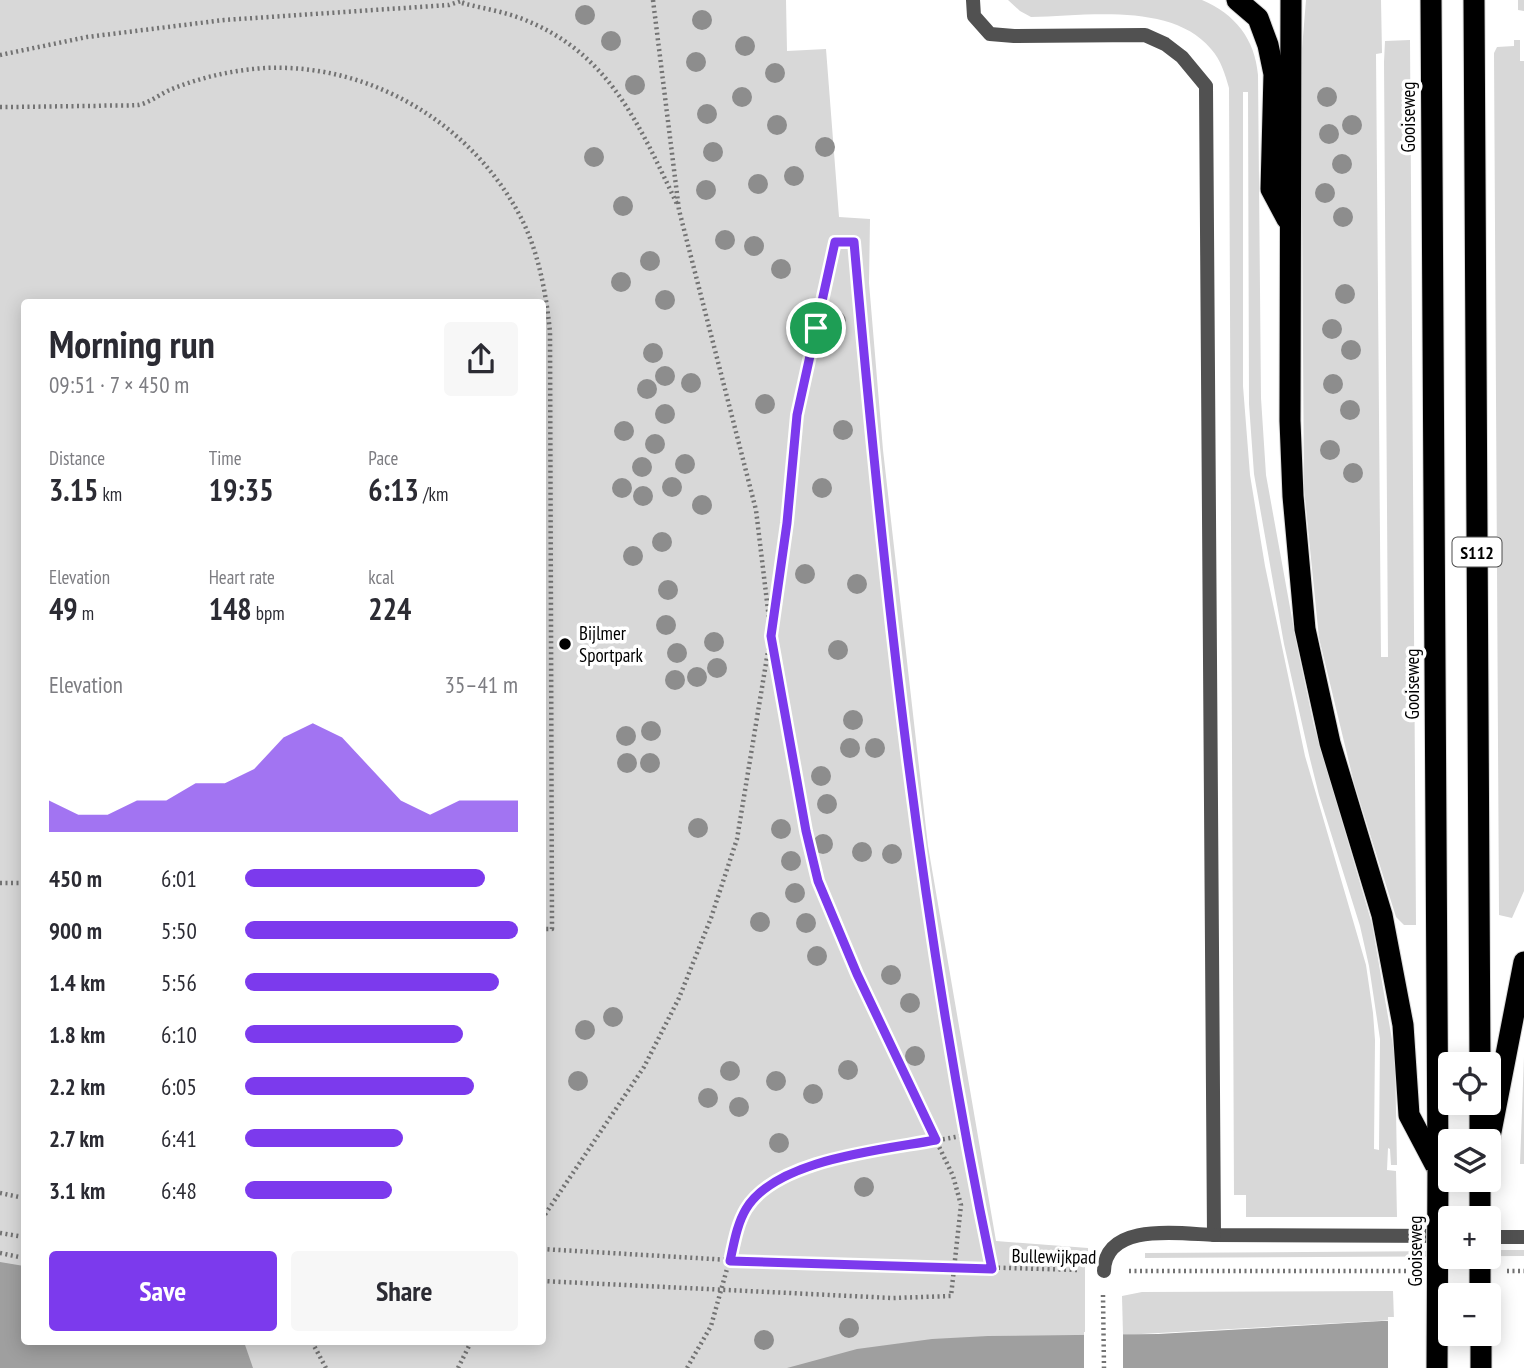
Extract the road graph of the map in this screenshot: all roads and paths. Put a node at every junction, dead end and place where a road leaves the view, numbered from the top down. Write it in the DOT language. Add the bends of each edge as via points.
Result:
graph roads {
  1 [pos="653,0"];
  2 [pos="973,0"];
  3 [pos="1237,0"];
  4 [pos="1291,0"];
  5 [pos="1431,0"];
  6 [pos="1474,0"];
  7 [pos="463,1"];
  8 [pos="449,3"];
  9 [pos="0,55"];
  10 [pos="0,107"];
  11 [pos="680,210"];
  12 [pos="1289,223"];
  13 [pos="771,636"];
  14 [pos="0,883"];
  15 [pos="21,883"];
  16 [pos="546,929"];
  17 [pos="1524,962"];
  18 [pos="1480,1052"];
  19 [pos="1492,1129"];
  20 [pos="966,1135"];
  21 [pos="936,1140"];
  22 [pos="1438,1170"];
  23 [pos="0,1193"];
  24 [pos="21,1197"];
  25 [pos="546,1213"];
  26 [pos="0,1233"];
  27 [pos="1214,1235"];
  28 [pos="21,1236"];
  29 [pos="1438,1237"];
  30 [pos="1501,1237"];
  31 [pos="1524,1237"];
  32 [pos="546,1249"];
  33 [pos="0,1253"];
  34 [pos="21,1257"];
  35 [pos="730,1261"];
  36 [pos="954,1268"];
  37 [pos="992,1269"];
  38 [pos="1104,1271"];
  39 [pos="1413,1271"];
  40 [pos="1496,1271"];
  41 [pos="1524,1271"];
  42 [pos="546,1281"];
  43 [pos="722,1291"];
  44 [pos="1103,1309"];
  45 [pos="314,1345"];
  46 [pos="470,1345"];
  47 [pos="1480,1346"];
  48 [pos="326,1368"];
  49 [pos="458,1368"];
  50 [pos="687,1368"];
  51 [pos="1104,1368"];
  52 [pos="1437,1368"];
  53 [pos="1481,1368"];
  1 -- 11 [label="path"];
  2 -- 27 [label="lane" via="974,16 990,34 1145,35 1182,57 1206,86"];
  3 -- 12 [label="highway" via="1258,18 1268,45 1274,74 1271,189"];
  4 -- 12 [label="highway"];
  5 -- 22 [label="highway, Gooiseweg / S112"];
  6 -- 18 [label="highway, S112"];
  7 -- 8 [label="path"];
  7 -- 11 [label="path" via="519,18 584,54 606,77 644,136"];
  8 -- 9 [label="path" via="224,20 87,37"];
  10 -- 16 [label="path" via="141,105 169,90 231,71 267,68 335,74 413,104 448,127 500,183 520,216 537,263 550,332 552,929"];
  11 -- 13 [label="path" via="756,510"];
  12 -- 22 [label="highway" via="1291,458 1305,629 1330,743 1382,915 1403,1025 1409,1115"];
  13 -- 20 [label="path" via="797,415 835,242 854,242 877,504 924,886"];
  13 -- 21 [label="path" via="818,881"];
  13 -- 25 [label="path" via="737,839 711,918 679,998 644,1067"];
  14 -- 15 [label="path"];
  17 -- 19 [label="highway"];
  20 -- 21 [label="path"];
  20 -- 37 [label="path"];
  21 -- 35 [label="path" via="827,1161 773,1181 747,1208"];
  21 -- 36 [label="path" via="961,1205"];
  22 -- 52 [label="highway, Gooiseweg / S112, bridge"];
  23 -- 24 [label="path"];
  26 -- 28 [label="path"];
  27 -- 29 [label="lane"];
  27 -- 38 [label="lane" via="1141,1233 1111,1249"];
  30 -- 31 [label="lane"];
  32 -- 35 [label="path, Bullewijkpad"];
  33 -- 34 [label="path"];
  35 -- 36 [label="path, Bullewijkpad"];
  35 -- 43 [label="path"];
  36 -- 37 [label="path, Bullewijkpad"];
  36 -- 43 [label="path" via="951,1296"];
  37 -- 38 [label="path, Bullewijkpad"];
  38 -- 39 [label="path, Bullewijkpad"];
  40 -- 41 [label="path"];
  42 -- 43 [label="path"];
  43 -- 50 [label="path" via="711,1326"];
  44 -- 51 [label="path"];
  45 -- 48 [label="path"];
  46 -- 49 [label="path"];
  47 -- 53 [label="highway"];
}
